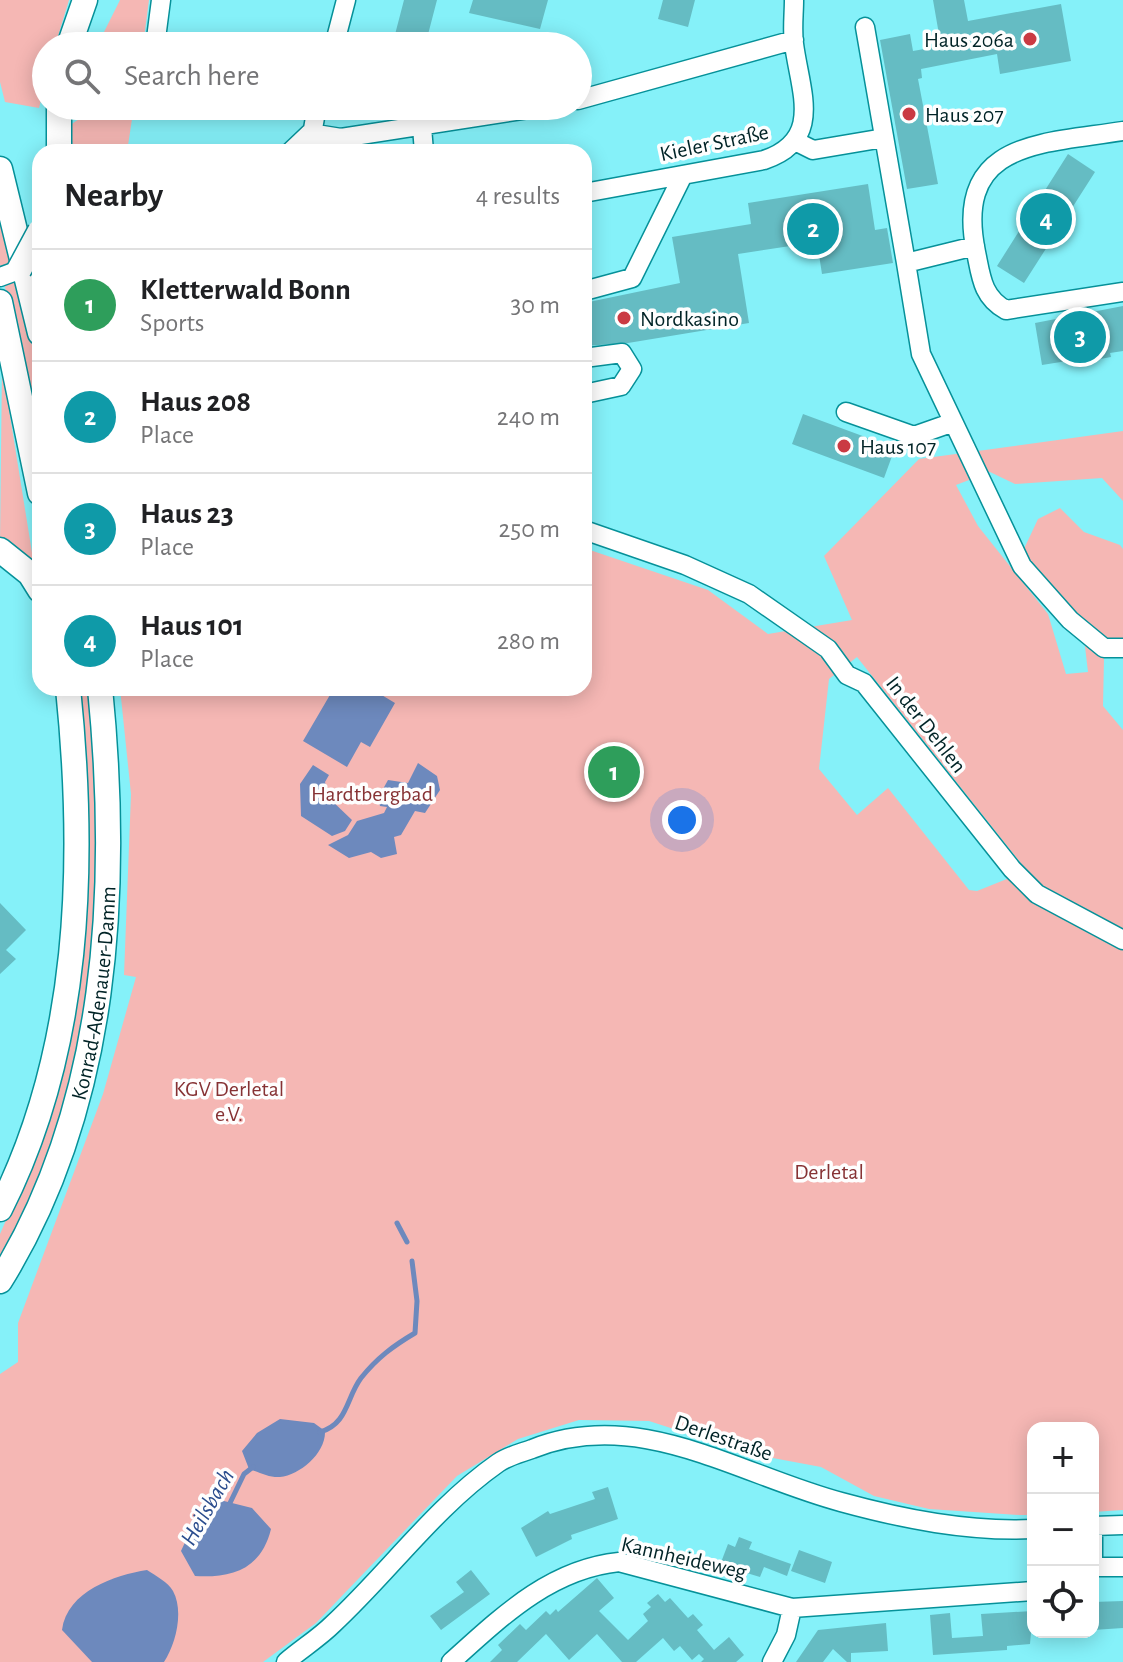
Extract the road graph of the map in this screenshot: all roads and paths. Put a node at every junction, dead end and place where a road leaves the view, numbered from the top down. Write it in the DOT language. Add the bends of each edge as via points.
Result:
graph roads {
  1 [pos="85,0"];
  2 [pos="161,0"];
  3 [pos="346,0"];
  4 [pos="794,0"];
  5 [pos="865,27"];
  6 [pos="74,32"];
  7 [pos="157,32"];
  8 [pos="338,32"];
  9 [pos="794,40"];
  10 [pos="592,96"];
  11 [pos="59,120"];
  12 [pos="313,120"];
  13 [pos="464,120"];
  14 [pos="422,127"];
  15 [pos="1123,131"];
  16 [pos="310,133"];
  17 [pos="884,138"];
  18 [pos="795,141"];
  19 [pos="59,144"];
  20 [pos="298,144"];
  21 [pos="309,144"];
  22 [pos="423,144"];
  23 [pos="0,169"];
  24 [pos="683,175"];
  25 [pos="592,192"];
  26 [pos="32,242"];
  27 [pos="975,246"];
  28 [pos="906,263"];
  29 [pos="9,273"];
  30 [pos="592,289"];
  31 [pos="1123,292"];
  32 [pos="32,300"];
  33 [pos="1,311"];
  34 [pos="592,357"];
  35 [pos="592,392"];
  36 [pos="846,412"];
  37 [pos="951,423"];
  38 [pos="32,456"];
  39 [pos="592,533"];
  40 [pos="0,550"];
  41 [pos="32,577"];
  42 [pos="1123,648"];
  43 [pos="69,696"];
  44 [pos="101,696"];
  45 [pos="1123,940"];
  46 [pos="0,1209"];
  47 [pos="0,1281"];
  48 [pos="1123,1525"];
  49 [pos="1099,1526"];
  50 [pos="1027,1529"];
  51 [pos="1099,1567"];
  52 [pos="1123,1567"];
  53 [pos="1027,1591"];
  54 [pos="792,1608"];
  55 [pos="286,1662"];
  56 [pos="451,1662"];
  57 [pos="772,1662"];
  1 -- 6 [label="main road"];
  2 -- 7 [label="street"];
  3 -- 8 [label="street"];
  4 -- 9 [label="street, Kieler Straße"];
  5 -- 17 [label="street"];
  9 -- 10 [label="street"];
  9 -- 18 [label="street, Kieler Straße" via="805,116"];
  11 -- 19 [label="main road"];
  12 -- 16 [label="street"];
  13 -- 14 [label="street"];
  14 -- 16 [label="street" via="341,138"];
  14 -- 22 [label="street"];
  15 -- 27 [label="street" via="1016,148 976,191"];
  16 -- 20 [label="street"];
  16 -- 21 [label="street"];
  17 -- 18 [label="street" via="813,150"];
  17 -- 28 [label="street"];
  18 -- 24 [label="street, Kieler Straße" via="780,154"];
  23 -- 32 [label="main road"];
  24 -- 25 [label="street, Kieler Straße"];
  24 -- 30 [label="street" via="632,278"];
  26 -- 29 [label="main road, bridge"];
  27 -- 28 [label="street"];
  27 -- 31 [label="street" via="984,290 1006,310"];
  28 -- 37 [label="street" via="921,354"];
  33 -- 38 [label="main road"];
  34 -- 35 [label="street" via="622,353 632,369 621,386"];
  36 -- 37 [label="street" via="914,436"];
  37 -- 42 [label="street" via="1022,566 1070,620 1104,648"];
  39 -- 45 [label="street, In der Dehlen" via="749,594 828,649 847,675 864,683 1037,894"];
  40 -- 41 [label="main road"];
  43 -- 46 [label="main road, Konrad-Adenauer-Damm" via="78,828 68,976 46,1090"];
  44 -- 47 [label="main road, Konrad-Adenauer-Damm" via="109,777 109,873 103,963 89,1050 45,1189"];
  48 -- 49 [label="street"];
  50 -- 55 [label="street, Derlestraße" via="921,1521 839,1502 667,1441 612,1434 556,1439 501,1461 458,1495 332,1625"];
  51 -- 52 [label="street"];
  53 -- 54 [label="street, Kannheideweg"];
  54 -- 56 [label="street, Kannheideweg" via="619,1562 592,1565 509,1609"];
  54 -- 57 [label="street"];
}
